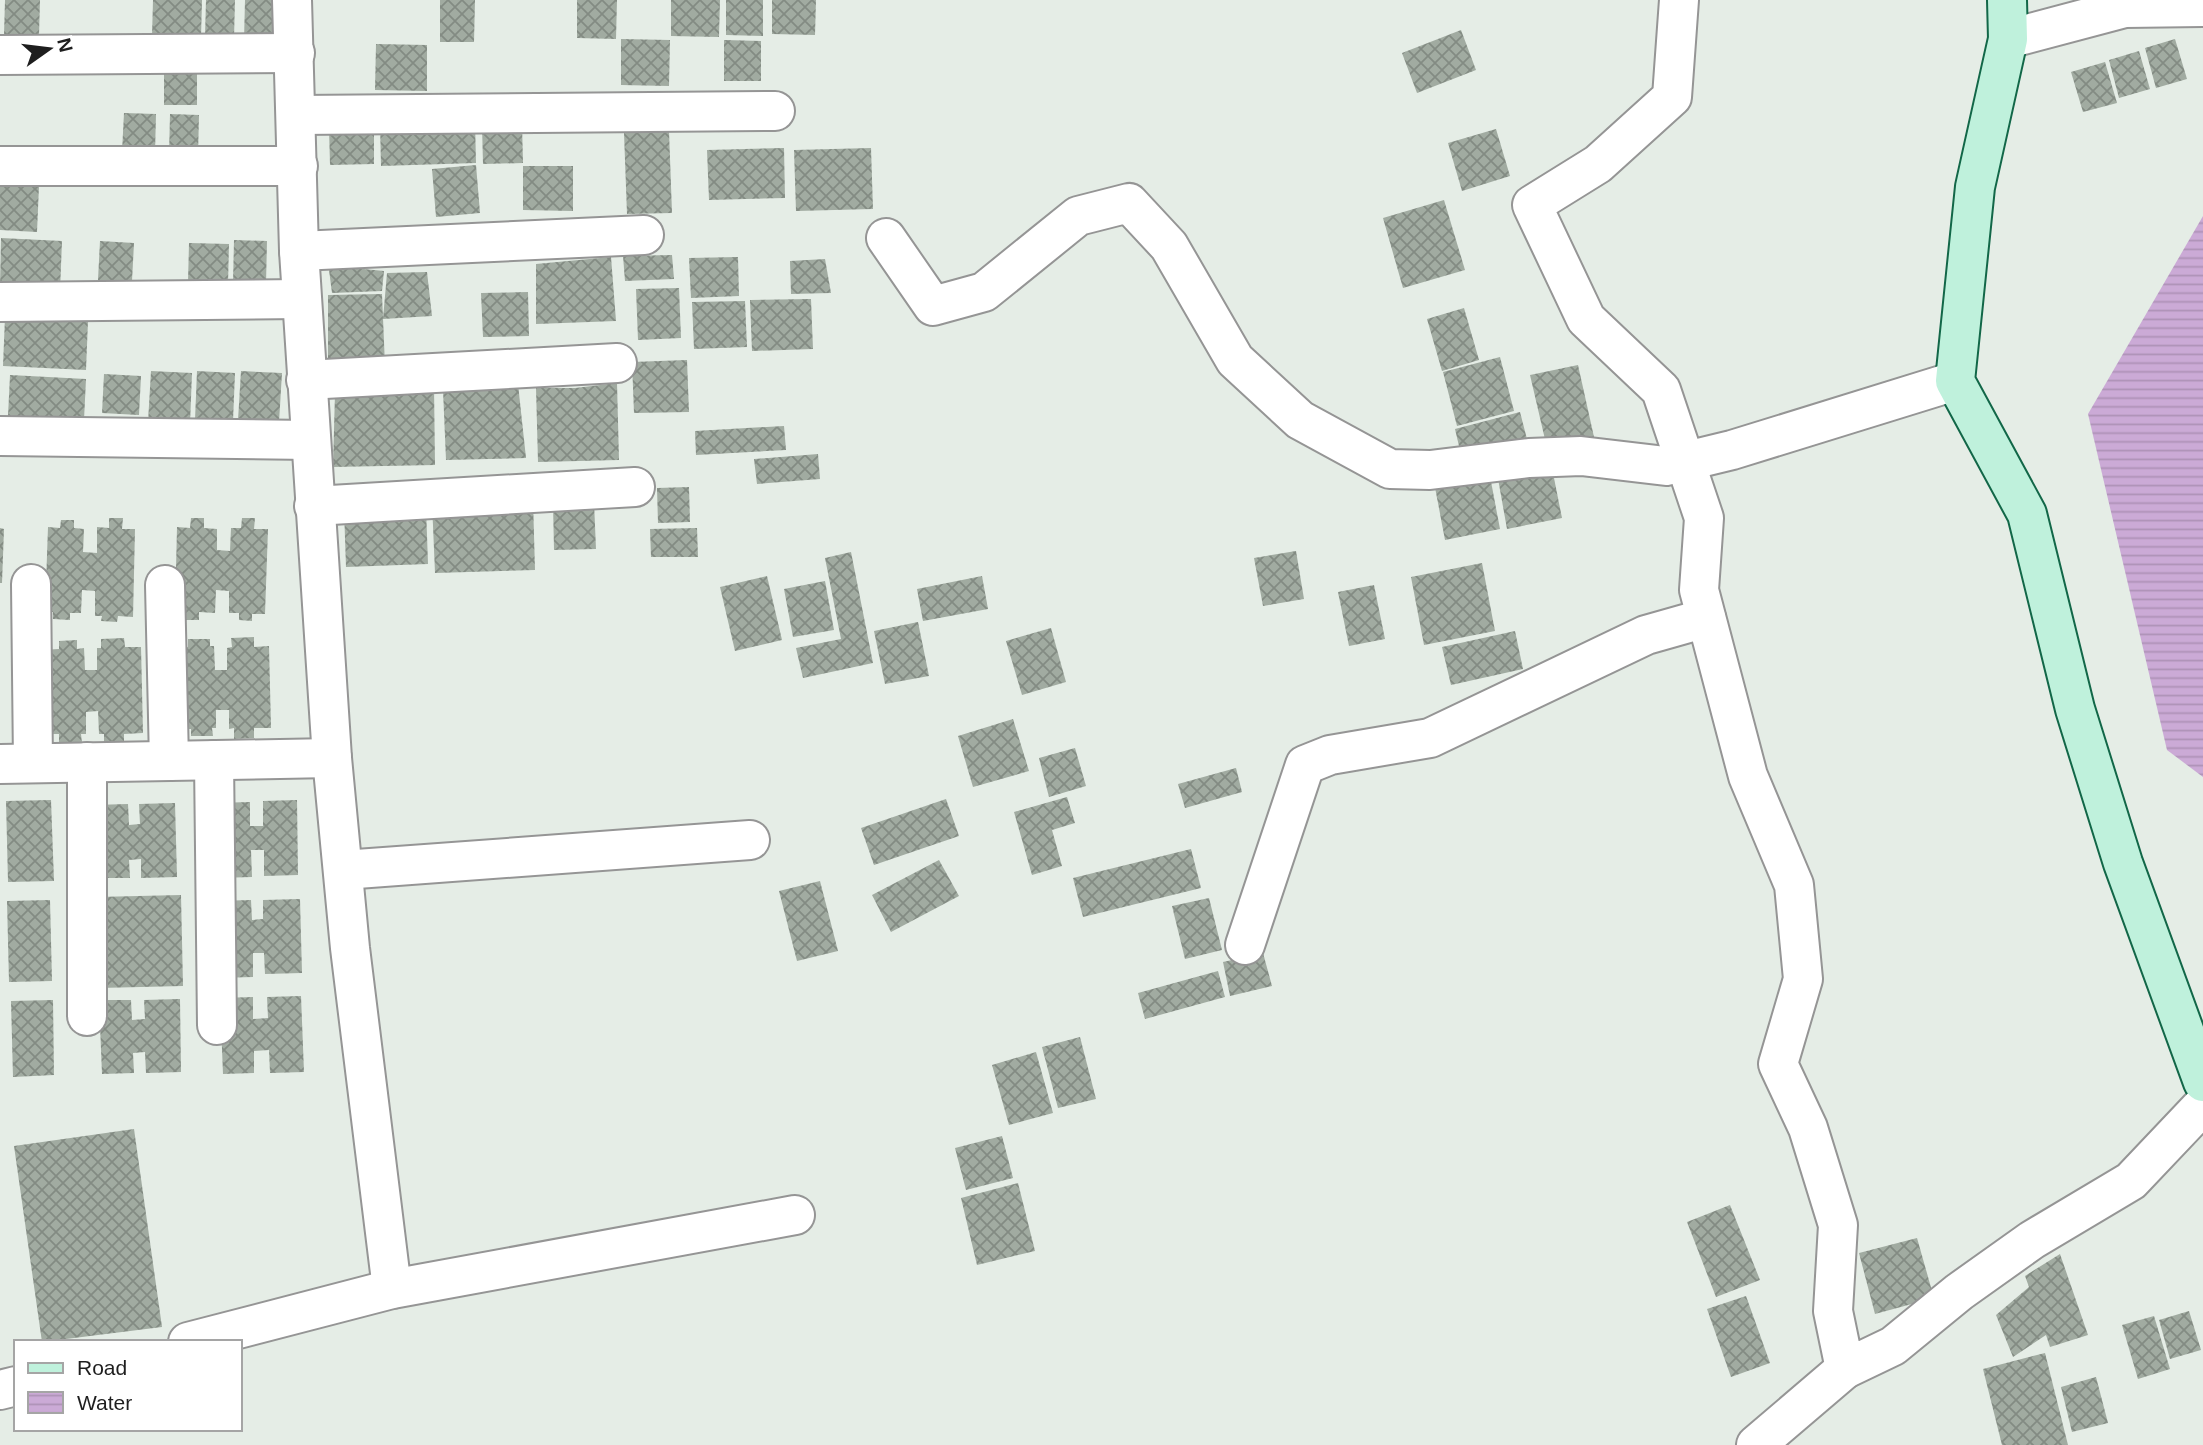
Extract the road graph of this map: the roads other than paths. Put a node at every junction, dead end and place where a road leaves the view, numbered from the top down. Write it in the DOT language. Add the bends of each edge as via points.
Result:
graph roads {
  1 [pos="292,0"];
  2 [pos="304,0"];
  3 [pos="1679,0"];
  4 [pos="2007,0"];
  5 [pos="2203,7"];
  6 [pos="2008,38"];
  7 [pos="295,53"];
  8 [pos="0,55"];
  9 [pos="775,111"];
  10 [pos="297,115"];
  11 [pos="0,166"];
  12 [pos="298,166"];
  13 [pos="645,235"];
  14 [pos="886,238"];
  15 [pos="299,251"];
  16 [pos="301,299"];
  17 [pos="0,302"];
  18 [pos="617,363"];
  19 [pos="306,380"];
  20 [pos="1955,381"];
  21 [pos="0,436"];
  22 [pos="310,440"];
  23 [pos="1686,461"];
  24 [pos="635,487"];
  25 [pos="314,506"];
  26 [pos="31,584"];
  27 [pos="165,585"];
  28 [pos="1706,618"];
  29 [pos="332,758"];
  30 [pos="214,760"];
  31 [pos="169,761"];
  32 [pos="87,762"];
  33 [pos="16,764"];
  34 [pos="750,840"];
  35 [pos="343,870"];
  36 [pos="1245,945"];
  37 [pos="87,1016"];
  38 [pos="217,1025"];
  39 [pos="2203,1082"];
  40 [pos="2203,1105"];
  41 [pos="795,1214"];
  42 [pos="392,1289"];
  43 [pos="196,1340"];
  44 [pos="1845,1369"];
  45 [pos="1756,1445"];
  1 -- 2 [label="street"];
  1 -- 7 [label="street"];
  3 -- 23 [label="street" via="1672,97 1598,163 1532,205 1586,319 1661,390"];
  4 -- 6 [label="street"];
  5 -- 6 [label="street" via="2125,8"];
  6 -- 20 [label="street" via="1975,187"];
  7 -- 8 [label="street"];
  7 -- 10 [label="street"];
  9 -- 10 [label="street"];
  10 -- 12 [label="street"];
  11 -- 12 [label="street"];
  12 -- 15 [label="street"];
  13 -- 15 [label="street"];
  14 -- 23 [label="street" via="933,306 984,292 1078,216 1129,203 1169,246 1235,360 1300,420 1390,469 1430,470 1581,456 1666,466"];
  15 -- 16 [label="street"];
  16 -- 17 [label="street"];
  16 -- 19 [label="street"];
  18 -- 19 [label="street"];
  19 -- 22 [label="street"];
  20 -- 23 [label="street"];
  20 -- 39 [label="street" via="2026,514 2075,709 2123,863"];
  21 -- 22 [label="street"];
  22 -- 25 [label="street"];
  23 -- 28 [label="street" via="1704,518 1699,590"];
  24 -- 25 [label="street"];
  25 -- 29 [label="street"];
  26 -- 33 [label="street"];
  27 -- 31 [label="street"];
  28 -- 36 [label="street" via="1646,635 1430,738 1330,755 1305,765"];
  28 -- 44 [label="street" via="1748,776 1794,885 1802,979 1778,1064 1808,1128 1838,1225 1833,1311"];
  29 -- 30 [label="street"];
  29 -- 35 [label="street"];
  30 -- 31 [label="street"];
  30 -- 38 [label="street"];
  31 -- 32 [label="street"];
  32 -- 33 [label="street"];
  32 -- 37 [label="street"];
  34 -- 35 [label="street"];
  35 -- 42 [label="street"];
  40 -- 44 [label="street" via="2131,1181 2032,1240 1893,1346"];
  41 -- 42 [label="street"];
  42 -- 43 [label="street"];
  44 -- 45 [label="street"];
}
